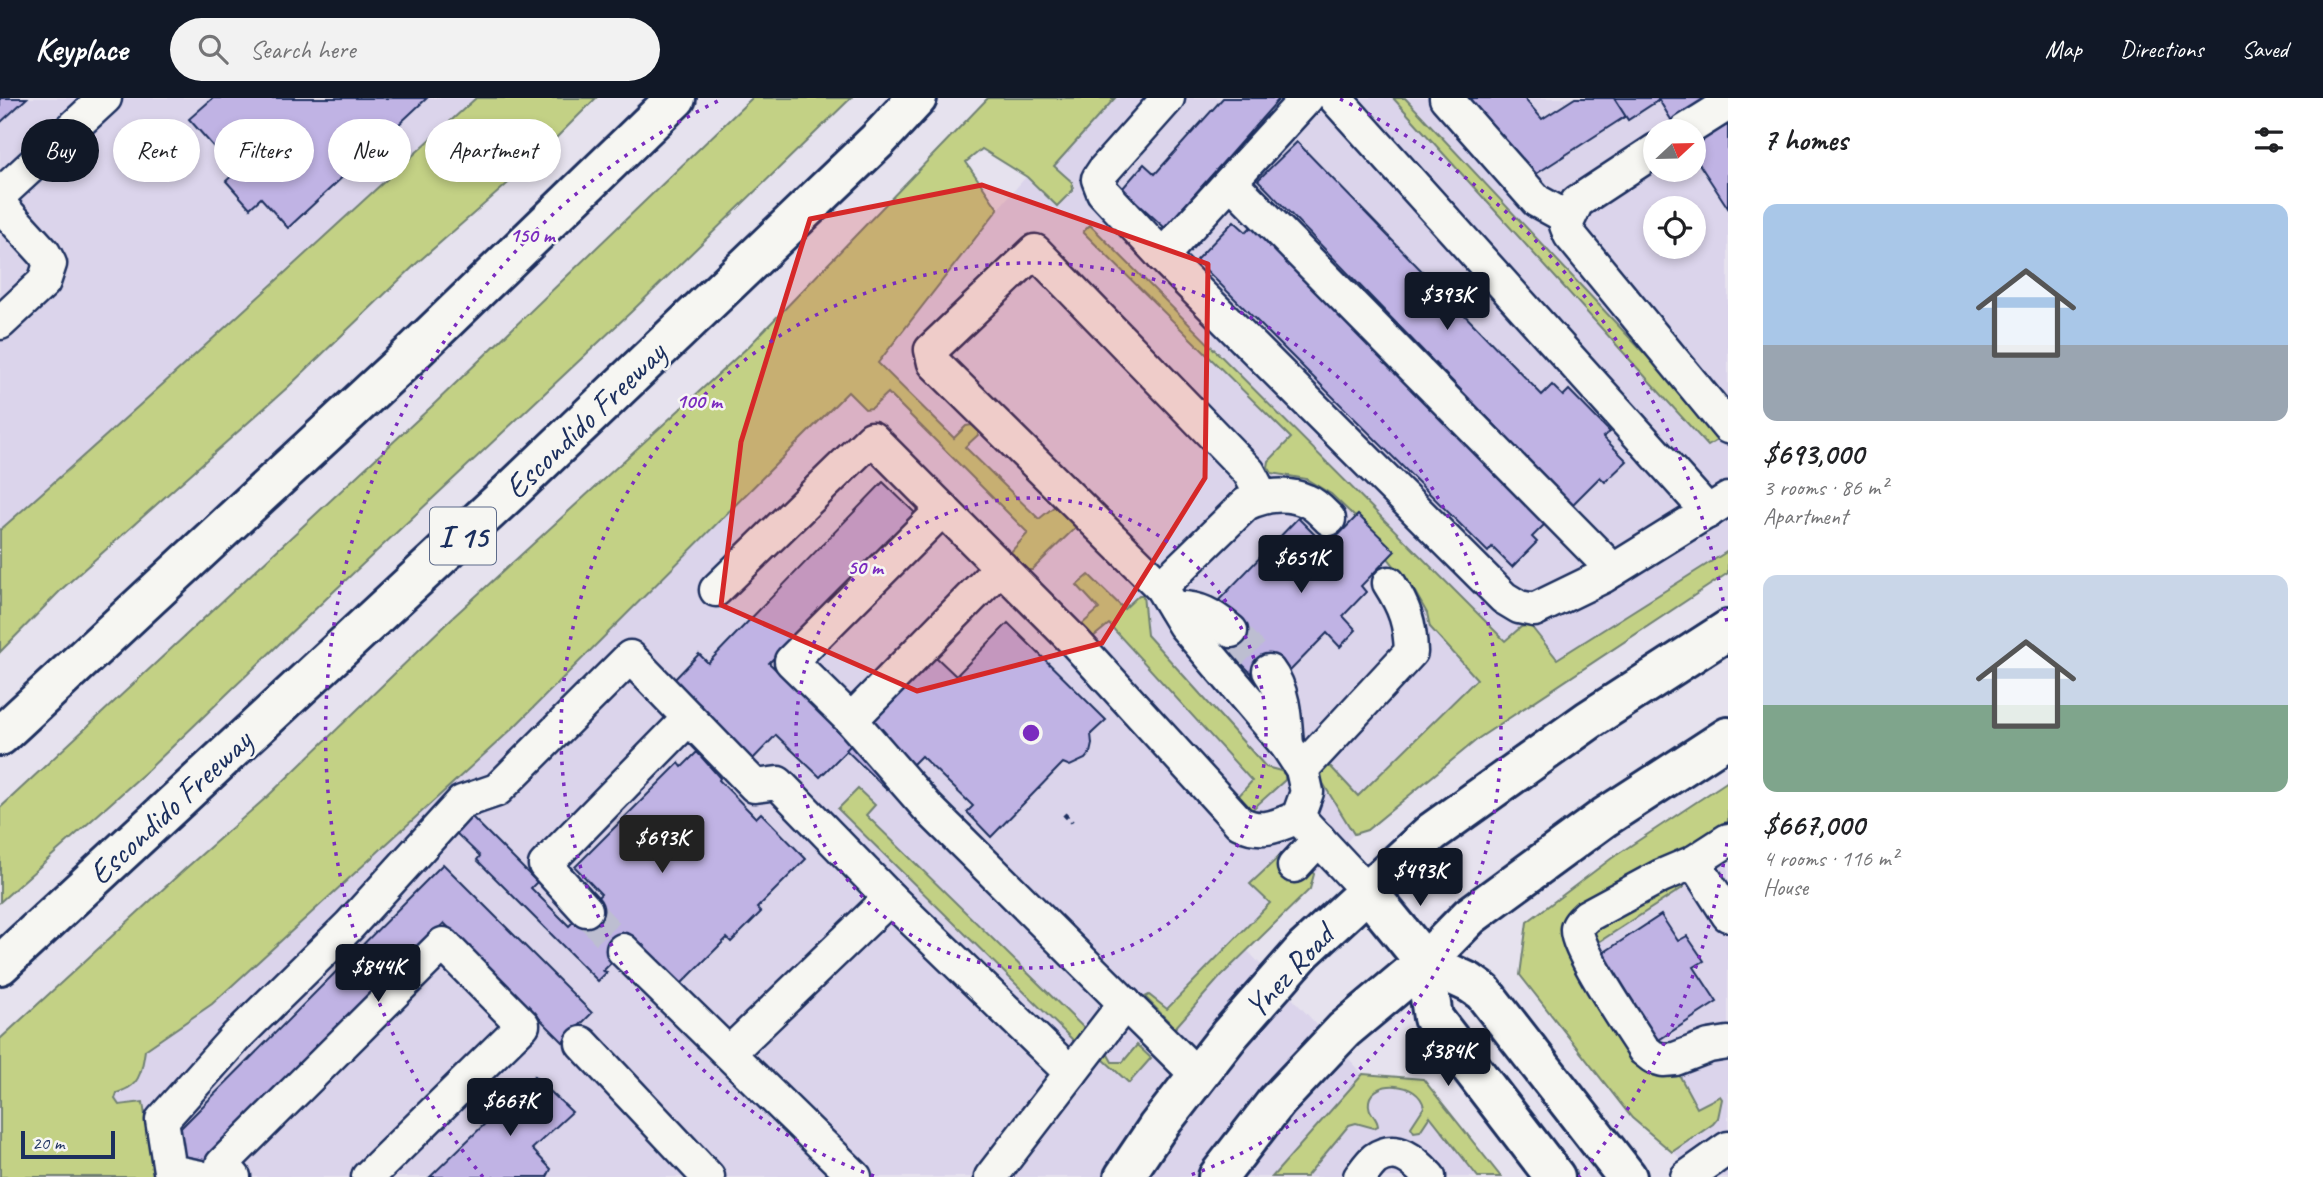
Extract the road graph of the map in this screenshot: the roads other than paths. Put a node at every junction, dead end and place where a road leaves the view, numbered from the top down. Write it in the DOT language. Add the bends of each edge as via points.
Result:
graph roads {
  1 [pos="105,98"];
  2 [pos="676,98"];
  3 [pos="917,98"];
  4 [pos="1168,98"];
  5 [pos="1307,98"];
  6 [pos="1335,98"];
  7 [pos="1446,98"];
  8 [pos="1728,104"];
  9 [pos="1704,119"];
  10 [pos="1643,159"];
  11 [pos="1231,182"];
  12 [pos="1568,218"];
  13 [pos="1163,256"];
  14 [pos="0,323"];
  15 [pos="1722,408"];
  16 [pos="1262,497"];
  17 [pos="1718,505"];
  18 [pos="943,509"];
  19 [pos="1329,519"];
  20 [pos="1001,567"];
  21 [pos="1613,570"];
  22 [pos="1390,583"];
  23 [pos="716,590"];
  24 [pos="1168,598"];
  25 [pos="1728,630"];
  26 [pos="1231,631"];
  27 [pos="1269,671"];
  28 [pos="689,718"];
  29 [pos="851,720"];
  30 [pos="0,736"];
  31 [pos="1728,737"];
  32 [pos="1295,758"];
  33 [pos="1309,828"];
  34 [pos="1728,840"];
  35 [pos="1694,862"];
  36 [pos="1294,866"];
  37 [pos="1368,892"];
  38 [pos="890,898"];
  39 [pos="586,910"];
  40 [pos="1728,915"];
  41 [pos="623,950"];
  42 [pos="1425,962"];
  43 [pos="0,965"];
  44 [pos="1122,1025"];
  45 [pos="582,1043"];
  46 [pos="1728,1043"];
  47 [pos="729,1053"];
  48 [pos="1071,1073"];
  49 [pos="1198,1076"];
  50 [pos="1728,1148"];
  51 [pos="215,1174"];
  52 [pos="700,1174"];
  53 [pos="368,1177"];
  54 [pos="855,1177"];
  55 [pos="992,1177"];
  56 [pos="1124,1177"];
  57 [pos="1218,1177"];
  58 [pos="1360,1177"];
  59 [pos="1429,1177"];
  60 [pos="1555,1177"];
  61 [pos="1627,1177"];
  62 [pos="1687,1177"];
  1 -- 14 [label="lane" via="1,194 2,208 50,264 44,282"];
  2 -- 30 [label="main road" via="402,363"];
  3 -- 43 [label="main road, Escondido Freeway / I 15" via="503,498"];
  4 -- 13 [label="lane" via="1098,179 1103,192"];
  5 -- 11 [label="lane"];
  6 -- 17 [label="lane"];
  7 -- 12 [label="lane" via="1537,201"];
  8 -- 9 [label="lane"];
  10 -- 12 [label="lane" via="1577,202"];
  11 -- 13 [label="lane"];
  11 -- 21 [label="lane"];
  12 -- 15 [label="lane" via="1570,236"];
  13 -- 21 [label="lane" via="1504,598 1534,610"];
  16 -- 19 [label="lane" via="1309,501"];
  16 -- 24 [label="lane" via="1246,504"];
  16 -- 24 [label="lane" via="1248,472 1035,251 931,350 934,363"];
  17 -- 21 [label="lane"];
  18 -- 20 [label="lane"];
  18 -- 23 [label="lane" via="872,438"];
  18 -- 29 [label="lane" via="791,661"];
  20 -- 29 [label="lane"];
  20 -- 33 [label="lane" via="1074,640 1240,823 1252,829"];
  22 -- 32 [label="lane" via="1410,628 1411,652"];
  24 -- 26 [label="lane" via="1212,615"];
  24 -- 32 [label="lane" via="1184,625"];
  25 -- 37 [label="main road, Ynez Road" via="1589,720 1432,832"];
  27 -- 32 [label="lane" via="1277,681"];
  28 -- 38 [label="lane" via="755,786 778,783"];
  28 -- 39 [label="lane" via="545,865"];
  28 -- 51 [label="lane" via="630,657 496,790 462,802 162,1120 170,1171"];
  29 -- 44 [label="lane"];
  31 -- 42 [label="main road" via="1605,817 1482,907"];
  32 -- 33 [label="lane" via="1307,792"];
  33 -- 36 [label="lane"];
  33 -- 37 [label="lane"];
  34 -- 35 [label="lane"];
  35 -- 40 [label="lane"];
  35 -- 46 [label="lane" via="1587,916 1576,931 1606,988 1653,1057 1675,1059"];
  37 -- 42 [label="main road"];
  37 -- 49 [label="main road, Ynez Road" via="1304,950"];
  38 -- 47 [label="lane"];
  38 -- 48 [label="lane"];
  41 -- 47 [label="lane"];
  42 -- 57 [label="main road" via="1335,1040 1277,1101"];
  42 -- 60 [label="main road" via="1433,1018"];
  42 -- 61 [label="main road" via="1483,992"];
  44 -- 48 [label="lane"];
  44 -- 49 [label="lane"];
  45 -- 52 [label="lane"];
  47 -- 54 [label="lane"];
  48 -- 55 [label="lane"];
  49 -- 56 [label="main road, Ynez Road"];
  50 -- 62 [label="lane"];
  51 -- 53 [label="lane" via="443,944 523,1025"];
  58 -- 59 [label="lane" via="1375,1159 1401,1154 1416,1161"];
}
